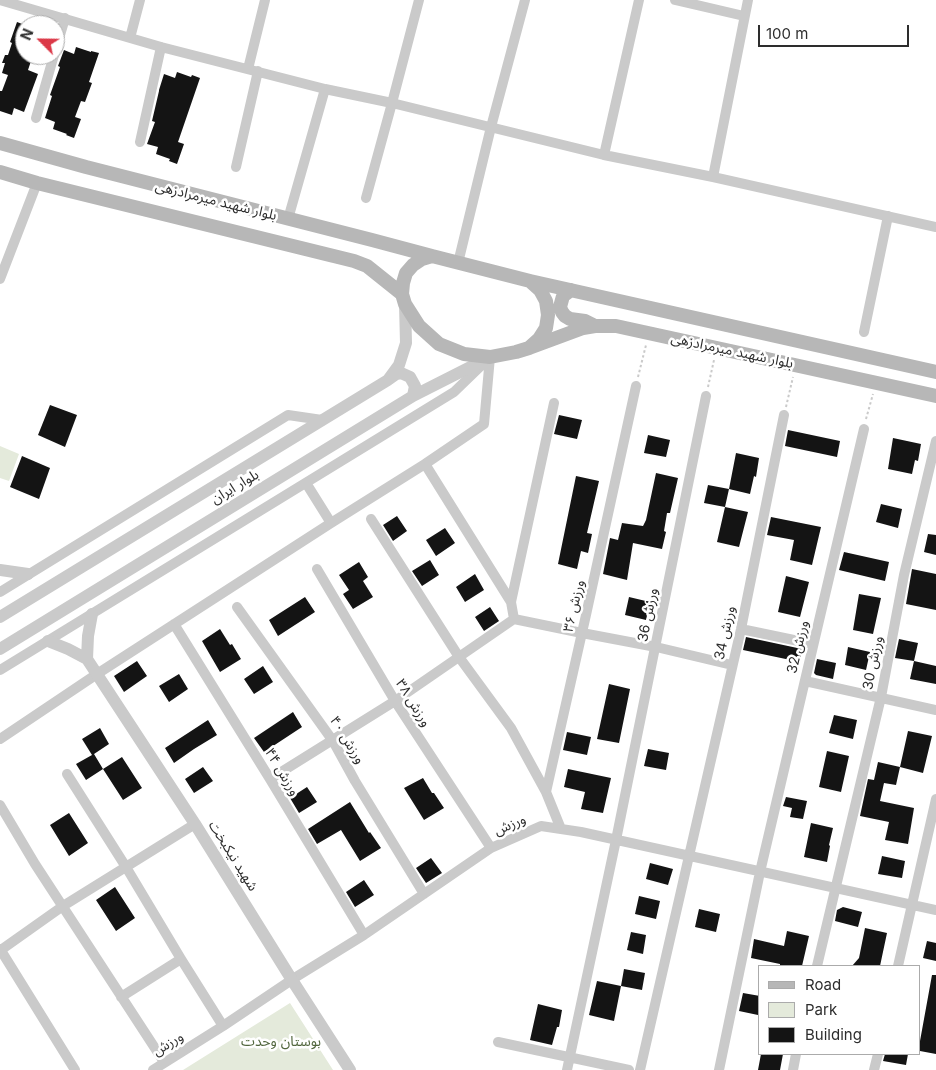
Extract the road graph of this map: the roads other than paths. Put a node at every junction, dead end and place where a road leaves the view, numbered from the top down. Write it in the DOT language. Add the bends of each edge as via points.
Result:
graph roads {
  1 [pos="140,0"];
  2 [pos="265,0"];
  3 [pos="419,0"];
  4 [pos="525,0"];
  5 [pos="639,0"];
  6 [pos="675,0"];
  7 [pos="748,0"];
  8 [pos="3,1"];
  9 [pos="54,15"];
  10 [pos="744,16"];
  11 [pos="65,18"];
  12 [pos="130,38"];
  13 [pos="161,47"];
  14 [pos="52,65"];
  15 [pos="248,69"];
  16 [pos="258,71"];
  17 [pos="325,89"];
  18 [pos="392,103"];
  19 [pos="36,118"];
  20 [pos="491,128"];
  21 [pos="140,142"];
  22 [pos="0,143"];
  23 [pos="604,155"];
  24 [pos="236,167"];
  25 [pos="0,172"];
  26 [pos="713,177"];
  27 [pos="37,183"];
  28 [pos="366,198"];
  29 [pos="888,216"];
  30 [pos="288,219"];
  31 [pos="936,227"];
  32 [pos="432,256"];
  33 [pos="458,263"];
  34 [pos="0,279"];
  35 [pos="530,281"];
  36 [pos="571,290"];
  37 [pos="404,299"];
  38 [pos="595,326"];
  39 [pos="864,332"];
  40 [pos="528,348"];
  41 [pos="490,357"];
  42 [pos="936,372"];
  43 [pos="388,380"];
  44 [pos="636,386"];
  45 [pos="414,396"];
  46 [pos="706,396"];
  47 [pos="936,396"];
  48 [pos="554,402"];
  49 [pos="784,415"];
  50 [pos="322,420"];
  51 [pos="864,429"];
  52 [pos="936,442"];
  53 [pos="425,464"];
  54 [pos="306,483"];
  55 [pos="371,519"];
  56 [pos="331,522"];
  57 [pos="317,569"];
  58 [pos="0,570"];
  59 [pos="28,574"];
  60 [pos="0,592"];
  61 [pos="511,602"];
  62 [pos="237,607"];
  63 [pos="92,614"];
  64 [pos="0,617"];
  65 [pos="514,618"];
  66 [pos="174,624"];
  67 [pos="741,629"];
  68 [pos="582,633"];
  69 [pos="48,641"];
  70 [pos="813,644"];
  71 [pos="656,646"];
  72 [pos="0,649"];
  73 [pos="459,657"];
  74 [pos="87,659"];
  75 [pos="732,665"];
  76 [pos="0,670"];
  77 [pos="96,674"];
  78 [pos="805,681"];
  79 [pos="881,698"];
  80 [pos="395,701"];
  81 [pos="936,710"];
  82 [pos="0,739"];
  83 [pos="332,741"];
  84 [pos="66,774"];
  85 [pos="270,779"];
  86 [pos="546,792"];
  87 [pos="936,799"];
  88 [pos="0,805"];
  89 [pos="195,824"];
  90 [pos="561,828"];
  91 [pos="616,840"];
  92 [pos="492,848"];
  93 [pos="689,856"];
  94 [pos="126,867"];
  95 [pos="760,872"];
  96 [pos="835,888"];
  97 [pos="424,894"];
  98 [pos="912,905"];
  99 [pos="63,906"];
  100 [pos="936,910"];
  101 [pos="364,935"];
  102 [pos="1,949"];
  103 [pos="181,959"];
  104 [pos="817,965"];
  105 [pos="898,965"];
  106 [pos="292,980"];
  107 [pos="121,997"];
  108 [pos="224,1026"];
  109 [pos="498,1042"];
  110 [pos="796,1055"];
  111 [pos="878,1055"];
  112 [pos="570,1056"];
  113 [pos="164,1062"];
  114 [pos="75,1070"];
  115 [pos="153,1070"];
  116 [pos="350,1070"];
  117 [pos="566,1070"];
  118 [pos="629,1070"];
  119 [pos="640,1070"];
  120 [pos="719,1070"];
  121 [pos="793,1070"];
  122 [pos="874,1070"];
  1 -- 12 [label="street"];
  2 -- 15 [label="street"];
  3 -- 18 [label="street"];
  4 -- 20 [label="street"];
  5 -- 23 [label="street"];
  6 -- 10 [label="street"];
  7 -- 10 [label="street"];
  8 -- 9 [label="street"];
  10 -- 26 [label="street"];
  11 -- 12 [label="street"];
  12 -- 13 [label="street"];
  13 -- 15 [label="street"];
  13 -- 21 [label="street"];
  14 -- 19 [label="street"];
  15 -- 16 [label="street"];
  16 -- 17 [label="street"];
  16 -- 24 [label="street"];
  17 -- 18 [label="street"];
  17 -- 30 [label="street"];
  18 -- 20 [label="street"];
  18 -- 28 [label="street"];
  20 -- 23 [label="street"];
  20 -- 33 [label="street"];
  22 -- 30 [label="main road, بلوار شهید میرمرادزهی"];
  23 -- 26 [label="street"];
  25 -- 27 [label="main road, بلوار شهید میرمرادزهی"];
  26 -- 29 [label="street"];
  27 -- 34 [label="street"];
  27 -- 37 [label="main road, بلوار شهید میرمرادزهی" via="354,261 367,266"];
  29 -- 31 [label="street"];
  29 -- 39 [label="street"];
  30 -- 32 [label="main road, بلوار شهید میرمرادزهی"];
  32 -- 33 [label="main road"];
  32 -- 37 [label="main road" via="413,265 406,274"];
  33 -- 35 [label="main road"];
  35 -- 36 [label="main road, بلوار شهید میرمرادزهی"];
  35 -- 40 [label="main road" via="546,301 548,315 546,328"];
  36 -- 38 [label="main road" via="562,296 562,312 570,319"];
  36 -- 42 [label="main road, بلوار شهید میرمرادزهی"];
  37 -- 41 [label="main road" via="419,326 439,344 464,354"];
  37 -- 43 [label="street, بلوار ایران" via="406,343 399,365"];
  38 -- 40 [label="main road, بلوار شهید میرمرادزهی"];
  38 -- 47 [label="main road, بلوار شهید میرمرادزهی" via="616,326"];
  40 -- 41 [label="main road"];
  41 -- 45 [label="street, بلوار ایران"];
  41 -- 53 [label="street" via="484,424"];
  41 -- 54 [label="street" via="454,392"];
  43 -- 45 [label="street" via="401,373 410,377 415,386"];
  43 -- 50 [label="street, بلوار ایران"];
  44 -- 68 [label="street, ورزش ۳۶"];
  45 -- 72 [label="street, بلوار ایران"];
  46 -- 71 [label="street, ورزش 36"];
  48 -- 61 [label="street"];
  49 -- 67 [label="street, ورزش 34"];
  50 -- 59 [label="street" via="288,415"];
  50 -- 64 [label="street, بلوار ایران"];
  51 -- 70 [label="street, ورزش 32"];
  52 -- 79 [label="street, ورزش 30" via="904,575"];
  53 -- 56 [label="street"];
  53 -- 61 [label="street"];
  54 -- 56 [label="street"];
  54 -- 63 [label="street"];
  55 -- 73 [label="street"];
  56 -- 66 [label="street"];
  57 -- 80 [label="street, ورزش ۳۸"];
  58 -- 59 [label="street"];
  59 -- 60 [label="street"];
  61 -- 65 [label="street"];
  62 -- 83 [label="street, ورزش ۴۰"];
  63 -- 69 [label="street"];
  63 -- 74 [label="street"];
  65 -- 68 [label="street"];
  65 -- 73 [label="street"];
  66 -- 77 [label="street"];
  66 -- 85 [label="street, ورزش ۴۴"];
  67 -- 70 [label="street"];
  67 -- 75 [label="street, ورزش 34"];
  68 -- 71 [label="street"];
  68 -- 86 [label="street, ورزش ۳۶"];
  69 -- 74 [label="street"];
  69 -- 76 [label="street"];
  70 -- 78 [label="street, ورزش 32"];
  71 -- 75 [label="street"];
  71 -- 91 [label="street, ورزش 36"];
  73 -- 80 [label="street"];
  73 -- 86 [label="street" via="510,728"];
  74 -- 77 [label="street, شهید نیکبخت"];
  75 -- 93 [label="street, ورزش 34"];
  77 -- 82 [label="street"];
  77 -- 89 [label="street, شهید نیکبخت"];
  78 -- 79 [label="street"];
  78 -- 95 [label="street, ورزش 32"];
  79 -- 81 [label="street"];
  79 -- 96 [label="street, ورزش 30"];
  80 -- 83 [label="street"];
  80 -- 92 [label="street, ورزش ۳۸"];
  83 -- 85 [label="street"];
  83 -- 97 [label="street, ورزش ۴۰"];
  84 -- 94 [label="street"];
  85 -- 101 [label="street, ورزش ۴۴"];
  86 -- 90 [label="street"];
  87 -- 98 [label="street"];
  88 -- 99 [label="street"];
  89 -- 94 [label="street"];
  89 -- 106 [label="street, شهید نیکبخت"];
  90 -- 91 [label="street, ورزش"];
  90 -- 92 [label="street, ورزش" via="542,826"];
  91 -- 93 [label="street, ورزش"];
  91 -- 112 [label="street, ورزش 36"];
  92 -- 97 [label="street, ورزش"];
  93 -- 95 [label="street, ورزش"];
  93 -- 119 [label="street, ورزش 34"];
  94 -- 99 [label="street"];
  94 -- 103 [label="street"];
  95 -- 96 [label="street, ورزش"];
  95 -- 120 [label="street, ورزش 32"];
  96 -- 98 [label="street, ورزش"];
  96 -- 104 [label="street, ورزش 30"];
  97 -- 101 [label="street, ورزش"];
  98 -- 100 [label="street, ورزش"];
  98 -- 105 [label="street"];
  99 -- 102 [label="street"];
  99 -- 107 [label="street"];
  101 -- 106 [label="street, ورزش"];
  102 -- 114 [label="street"];
  103 -- 107 [label="street"];
  103 -- 108 [label="street"];
  106 -- 108 [label="street, ورزش"];
  106 -- 116 [label="street, شهید نیکبخت"];
  107 -- 113 [label="street"];
  108 -- 113 [label="street, ورزش"];
  109 -- 112 [label="street"];
  110 -- 121 [label="street"];
  111 -- 122 [label="street"];
  112 -- 117 [label="street, ورزش 36"];
  112 -- 118 [label="street"];
  113 -- 115 [label="street, ورزش"];
}
